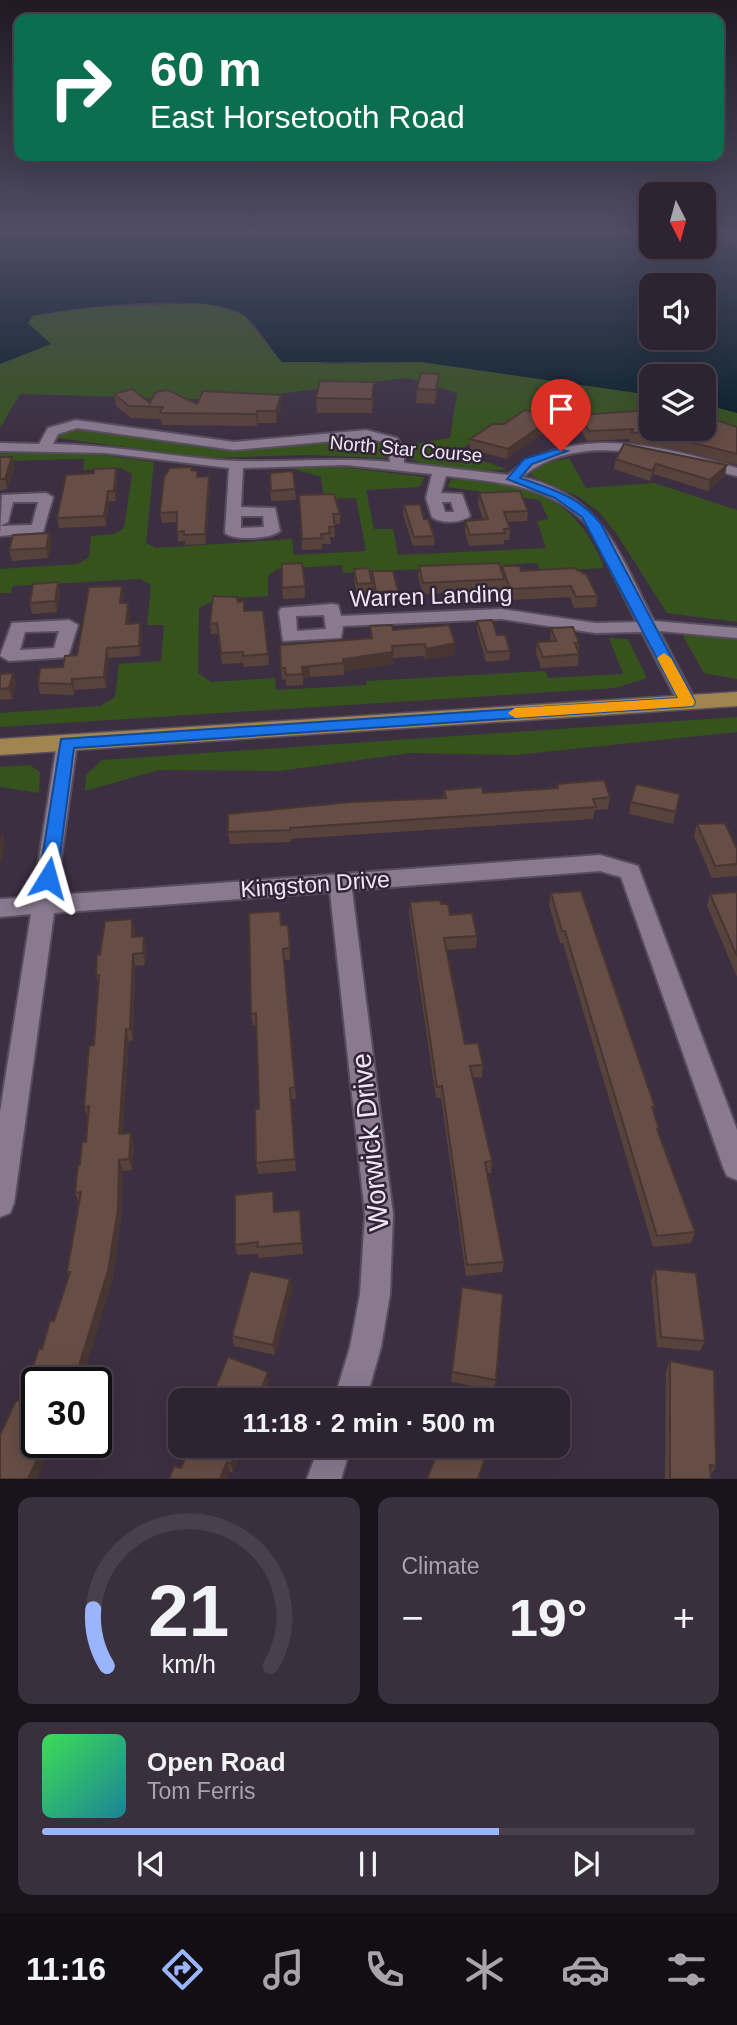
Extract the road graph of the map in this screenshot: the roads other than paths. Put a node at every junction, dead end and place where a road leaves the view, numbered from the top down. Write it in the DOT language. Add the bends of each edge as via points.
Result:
graph roads {
  1 [pos="45,446"];
  2 [pos="0,447"];
  3 [pos="236,464"];
  4 [pos="396,466"];
  5 [pos="440,470"];
  6 [pos="737,472"];
  7 [pos="512,479"];
  8 [pos="433,498"];
  9 [pos="3,499"];
  10 [pos="234,512"];
  11 [pos="0,522"];
  12 [pos="0,531"];
  13 [pos="334,621"];
  14 [pos="647,626"];
  15 [pos="737,633"];
  16 [pos="737,699"];
  17 [pos="687,702"];
  18 [pos="67,743"];
  19 [pos="0,747"];
  20 [pos="340,882"];
  21 [pos="44,905"];
  22 [pos="0,908"];
  23 [pos="737,1167"];
  24 [pos="0,1203"];
  25 [pos="354,1388"];
  26 [pos="331,1458"];
  27 [pos="324,1479"];
  1 -- 2 [label="street, North Star Course"];
  1 -- 3 [label="street, North Star Course"];
  1 -- 4 [label="street" via="53,431 76,424 234,446 366,434 398,444"];
  3 -- 4 [label="street, North Star Course" via="318,460"];
  3 -- 10 [label="street"];
  4 -- 5 [label="street, North Star Course"];
  5 -- 7 [label="street, North Star Course"];
  5 -- 8 [label="street"];
  6 -- 7 [label="street" via="673,453 627,448 549,453 528,462"];
  7 -- 14 [label="street, North Star Course" via="559,495 586,514"];
  9 -- 11 [label="street"];
  9 -- 12 [label="street" via="46,497 38,530"];
  13 -- 14 [label="street, Warren Landing" via="488,613 595,628"];
  14 -- 15 [label="street, Warren Landing"];
  14 -- 17 [label="street, North Star Course"];
  16 -- 17 [label="main road"];
  17 -- 18 [label="main road"];
  18 -- 19 [label="main road"];
  18 -- 21 [label="street"];
  20 -- 21 [label="street, Kingston Drive"];
  20 -- 23 [label="street, Kingston Drive" via="600,863 629,872"];
  20 -- 25 [label="street, Worwick Drive" via="382,1236 377,1297"];
  21 -- 22 [label="street, Kingston Drive"];
  21 -- 24 [label="street"];
  26 -- 27 [label="street"];
}
